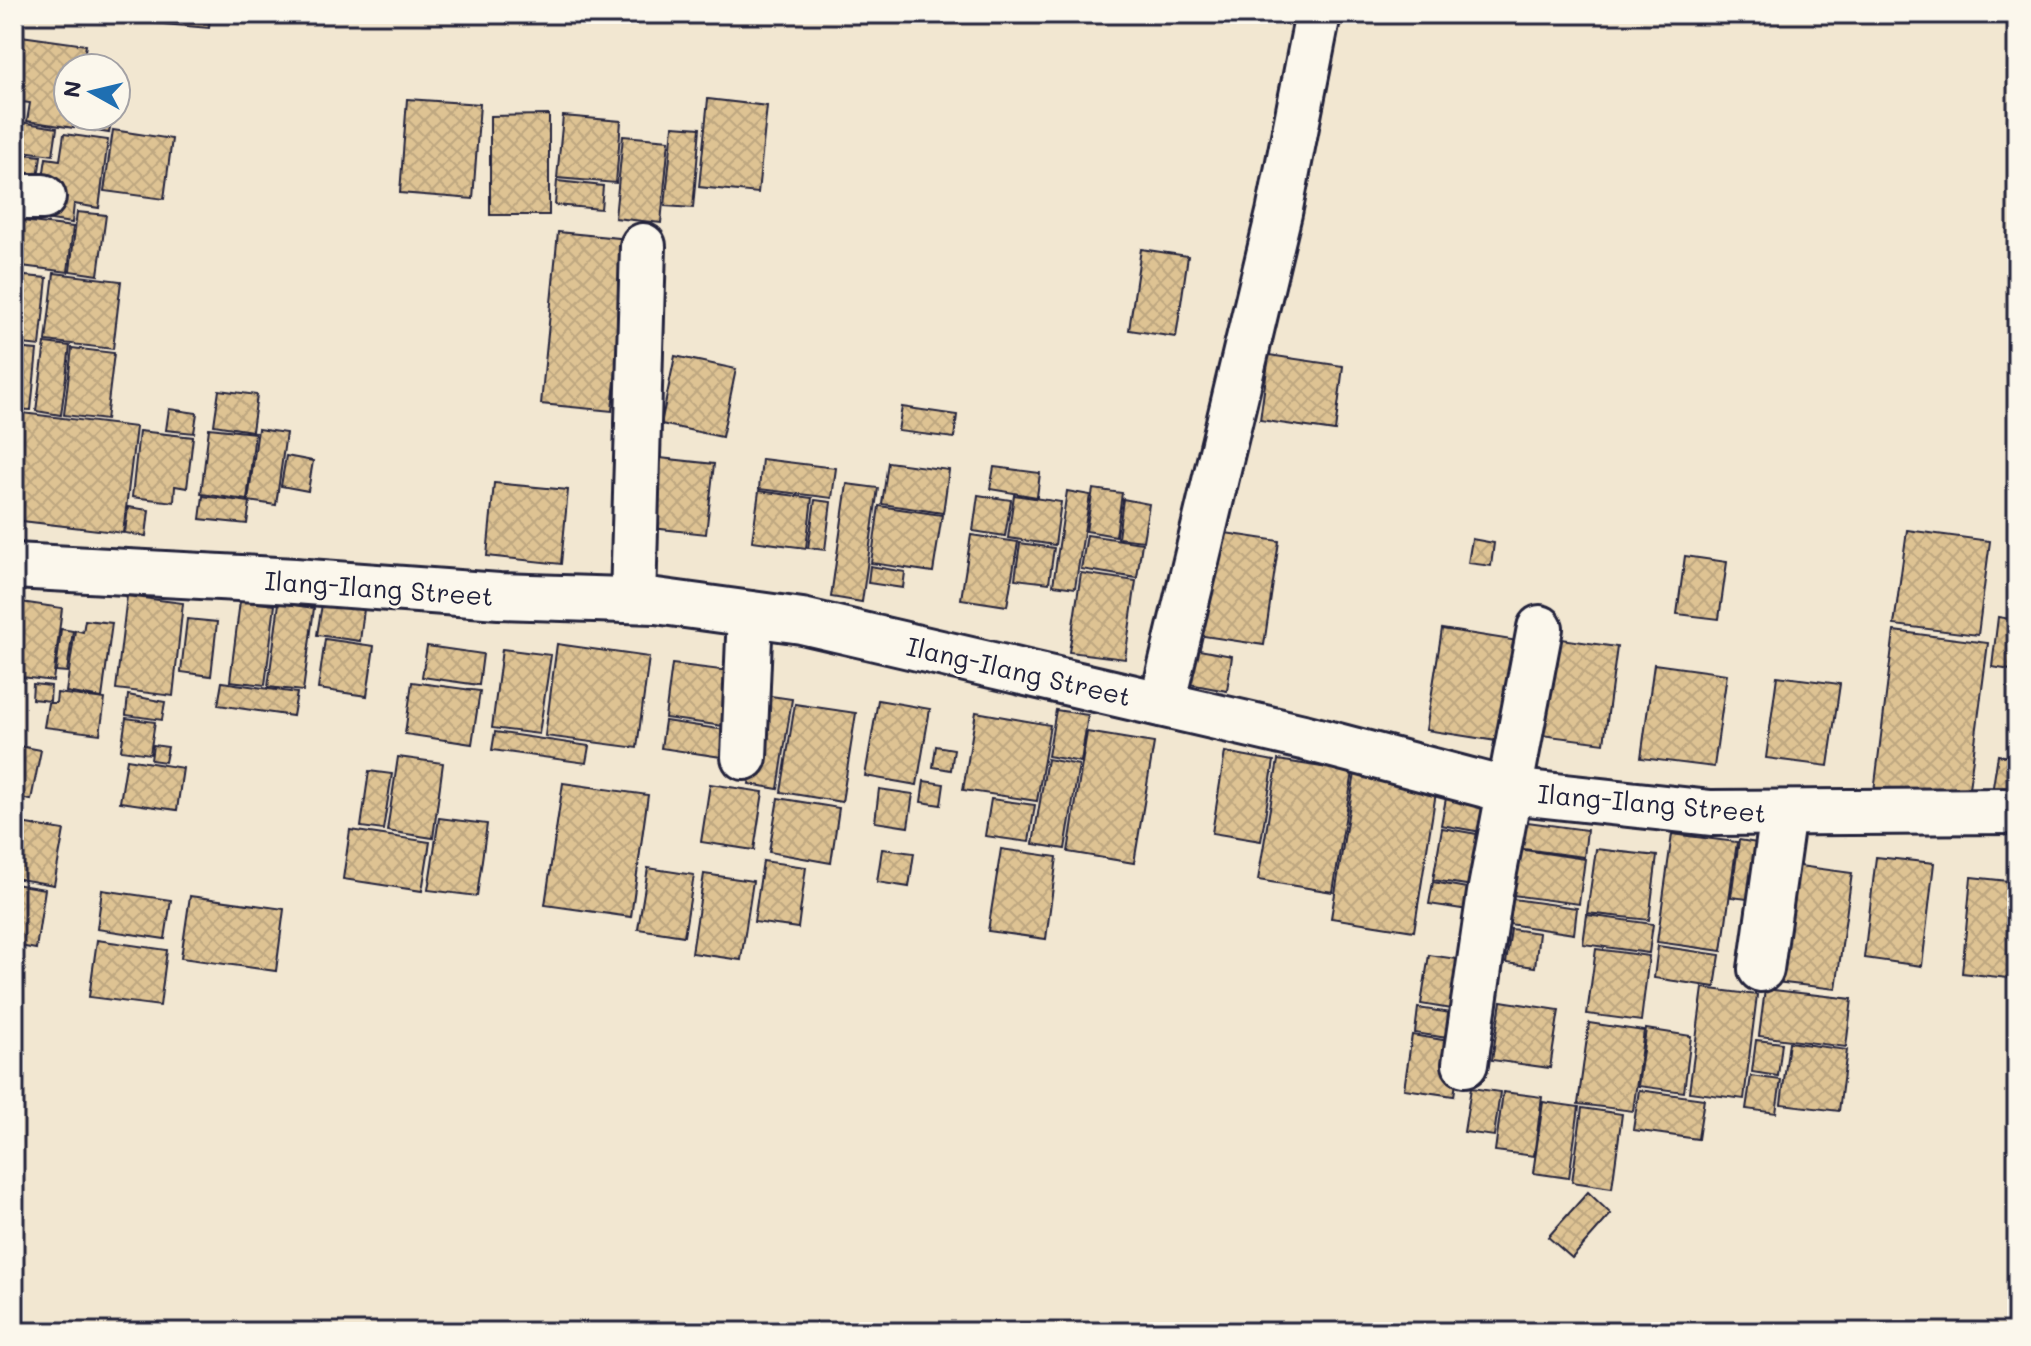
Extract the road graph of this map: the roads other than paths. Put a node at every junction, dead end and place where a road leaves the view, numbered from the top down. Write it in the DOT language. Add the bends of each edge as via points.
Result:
graph roads {
  1 [pos="1318,14"];
  2 [pos="643,246"];
  3 [pos="14,566"];
  4 [pos="633,600"];
  5 [pos="750,614"];
  6 [pos="1540,628"];
  7 [pos="1162,704"];
  8 [pos="744,757"];
  9 [pos="1509,791"];
  10 [pos="2017,811"];
  11 [pos="1783,813"];
  12 [pos="1761,969"];
  13 [pos="1465,1064"];
  1 -- 7 [label="street" via="1279,213"];
  2 -- 4 [label="street"];
  3 -- 4 [label="street, Ilang-Ilang Street"];
  4 -- 5 [label="street, Ilang-Ilang Street"];
  5 -- 7 [label="street, Ilang-Ilang Street" via="802,621"];
  5 -- 8 [label="street"];
  6 -- 9 [label="street"];
  7 -- 9 [label="street, Ilang-Ilang Street"];
  9 -- 11 [label="street, Ilang-Ilang Street" via="1711,813"];
  9 -- 13 [label="street"];
  10 -- 11 [label="street, Ilang-Ilang Street"];
  11 -- 12 [label="street"];
}
